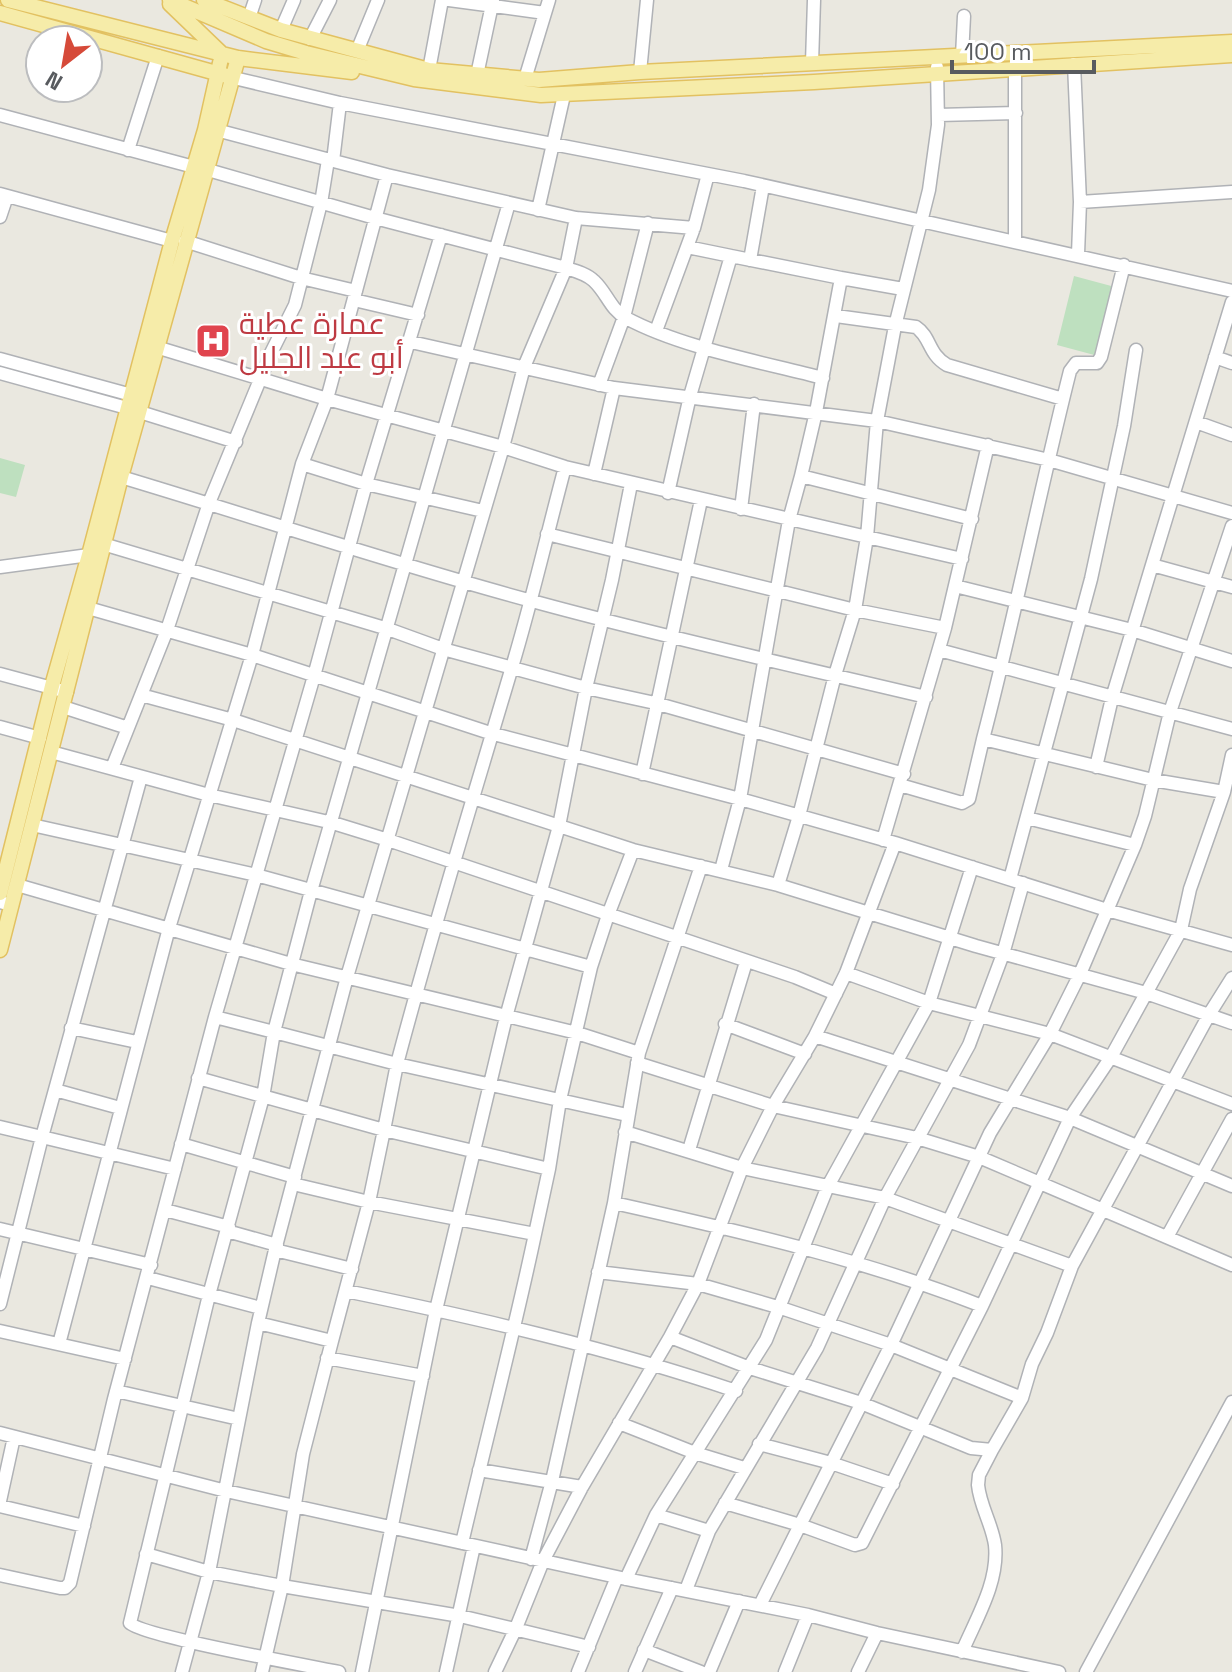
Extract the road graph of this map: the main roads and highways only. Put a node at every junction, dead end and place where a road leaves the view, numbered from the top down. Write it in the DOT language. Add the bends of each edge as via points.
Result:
graph roads {
  1 [pos="8,0"];
  2 [pos="168,0"];
  3 [pos="204,0"];
  4 [pos="0,13"];
  5 [pos="238,18"];
  6 [pos="63,24"];
  7 [pos="69,24"];
  8 [pos="104,32"];
  9 [pos="104,37"];
  10 [pos="1232,42"];
  11 [pos="1211,50"];
  12 [pos="222,54"];
  13 [pos="1232,55"];
  14 [pos="238,58"];
  15 [pos="218,73"];
  16 [pos="234,78"];
  17 [pos="414,79"];
  18 [pos="201,168"];
  19 [pos="178,241"];
  20 [pos="135,403"];
  21 [pos="6,850"];
  22 [pos="0,893"];
  23 [pos="6,903"];
  24 [pos="3,926"];
  25 [pos="0,950"];
  1 -- 7 [label="main road"];
  2 -- 5 [label="main road"];
  2 -- 12 [label="main road"];
  3 -- 5 [label="main road"];
  4 -- 6 [label="main road"];
  5 -- 11 [label="main road" via="429,70 525,79 962,56"];
  5 -- 17 [label="main road" via="285,47"];
  8 -- 12 [label="main road"];
  9 -- 15 [label="main road"];
  10 -- 11 [label="main road"];
  11 -- 13 [label="main road"];
  11 -- 17 [label="main road" via="938,74 564,95"];
  12 -- 14 [label="main road"];
  12 -- 15 [label="main road"];
  14 -- 16 [label="main road"];
  14 -- 17 [label="main road"];
  15 -- 16 [label="main road"];
  15 -- 18 [label="main road"];
  16 -- 18 [label="main road" via="220,131"];
  18 -- 19 [label="main road"];
  19 -- 20 [label="main road"];
  19 -- 20 [label="main road" via="156,347"];
  20 -- 21 [label="main road"];
  20 -- 23 [label="main road" via="67,692 17,885"];
  21 -- 22 [label="main road"];
  23 -- 24 [label="main road"];
  24 -- 25 [label="main road"];
}
